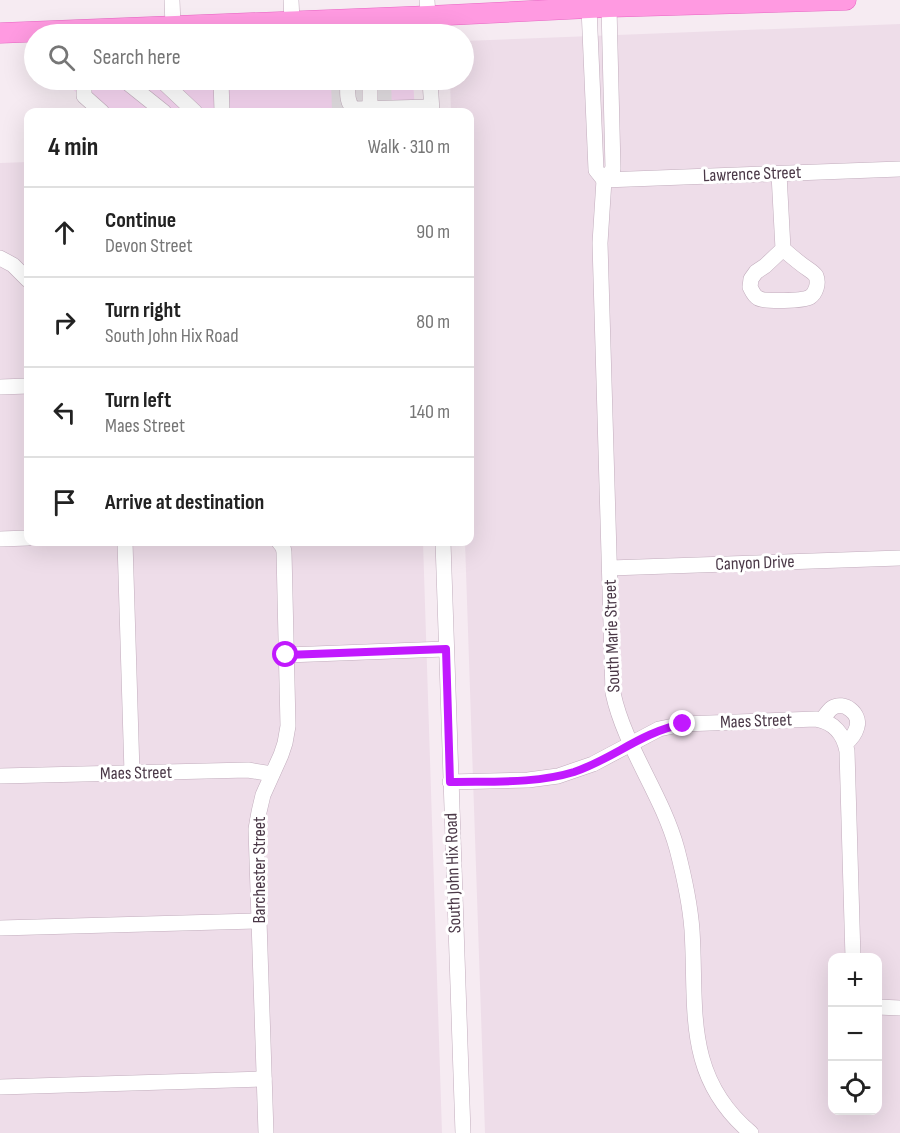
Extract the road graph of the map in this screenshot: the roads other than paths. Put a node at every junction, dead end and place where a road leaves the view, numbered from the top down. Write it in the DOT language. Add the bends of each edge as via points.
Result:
graph roads {
  1 [pos="172,0"];
  2 [pos="291,0"];
  3 [pos="837,0"];
  4 [pos="846,0"];
  5 [pos="609,7"];
  6 [pos="589,8"];
  7 [pos="428,17"];
  8 [pos="173,24"];
  9 [pos="282,24"];
  10 [pos="371,24"];
  11 [pos="0,33"];
  12 [pos="24,33"];
  13 [pos="84,90"];
  14 [pos="136,90"];
  15 [pos="172,90"];
  16 [pos="221,90"];
  17 [pos="348,90"];
  18 [pos="370,90"];
  19 [pos="430,90"];
  20 [pos="98,108"];
  21 [pos="159,108"];
  22 [pos="191,108"];
  23 [pos="222,108"];
  24 [pos="353,108"];
  25 [pos="370,108"];
  26 [pos="431,108"];
  27 [pos="900,169"];
  28 [pos="779,174"];
  29 [pos="604,180"];
  30 [pos="783,249"];
  31 [pos="0,258"];
  32 [pos="24,276"];
  33 [pos="24,386"];
  34 [pos="0,387"];
  35 [pos="24,538"];
  36 [pos="0,539"];
  37 [pos="125,546"];
  38 [pos="282,546"];
  39 [pos="443,546"];
  40 [pos="900,558"];
  41 [pos="610,568"];
  42 [pos="446,649"];
  43 [pos="286,655"];
  44 [pos="822,720"];
  45 [pos="630,743"];
  46 [pos="846,743"];
  47 [pos="132,773"];
  48 [pos="272,774"];
  49 [pos="0,776"];
  50 [pos="450,782"];
  51 [pos="259,921"];
  52 [pos="0,928"];
  53 [pos="853,953"];
  54 [pos="882,1008"];
  55 [pos="900,1008"];
  56 [pos="264,1079"];
  57 [pos="0,1086"];
  58 [pos="266,1133"];
  59 [pos="463,1133"];
  60 [pos="751,1133"];
  1 -- 8 [label="street"];
  2 -- 9 [label="street"];
  3 -- 4 [label="main road"];
  3 -- 5 [label="main road"];
  5 -- 6 [label="main road"];
  5 -- 29 [label="street, South Marie Street" via="613,169"];
  6 -- 7 [label="main road"];
  6 -- 29 [label="street, South Marie Street" via="596,170"];
  7 -- 10 [label="main road"];
  11 -- 12 [label="main road"];
  13 -- 20 [label="street" via="84,96"];
  14 -- 21 [label="street"];
  15 -- 22 [label="street"];
  16 -- 23 [label="street"];
  17 -- 24 [label="street"];
  18 -- 25 [label="street"];
  19 -- 26 [label="street"];
  27 -- 28 [label="street, Lawrence Street"];
  28 -- 29 [label="street, Lawrence Street"];
  28 -- 30 [label="street"];
  29 -- 41 [label="street, South Marie Street" via="600,243"];
  31 -- 32 [label="street"];
  33 -- 34 [label="street"];
  35 -- 36 [label="street"];
  37 -- 47 [label="street"];
  38 -- 43 [label="street, Barchester Street"];
  39 -- 42 [label="street, South John Hix Road"];
  40 -- 41 [label="street, Canyon Drive"];
  41 -- 45 [label="street, South Marie Street" via="613,693"];
  42 -- 43 [label="street"];
  42 -- 50 [label="street, South John Hix Road"];
  43 -- 48 [label="street, Barchester Street" via="288,726"];
  44 -- 45 [label="street, Maes Street" via="683,724 659,729"];
  44 -- 46 [label="street" via="835,727"];
  44 -- 46 [label="street, Maes Street" via="839,706 856,714 858,727"];
  45 -- 50 [label="street, Maes Street" via="592,764 558,776"];
  45 -- 60 [label="street, South Marie Street" via="667,819 684,875 692,930 695,1028 702,1060 722,1101"];
  46 -- 53 [label="street, Maes Street"];
  47 -- 48 [label="street, Maes Street" via="248,770"];
  47 -- 49 [label="street, Maes Street"];
  48 -- 51 [label="street, Barchester Street" via="256,829"];
  50 -- 59 [label="street, South John Hix Road"];
  51 -- 52 [label="street"];
  51 -- 56 [label="street, Barchester Street"];
  54 -- 55 [label="street"];
  56 -- 57 [label="street"];
  56 -- 58 [label="street, Barchester Street"];
}
